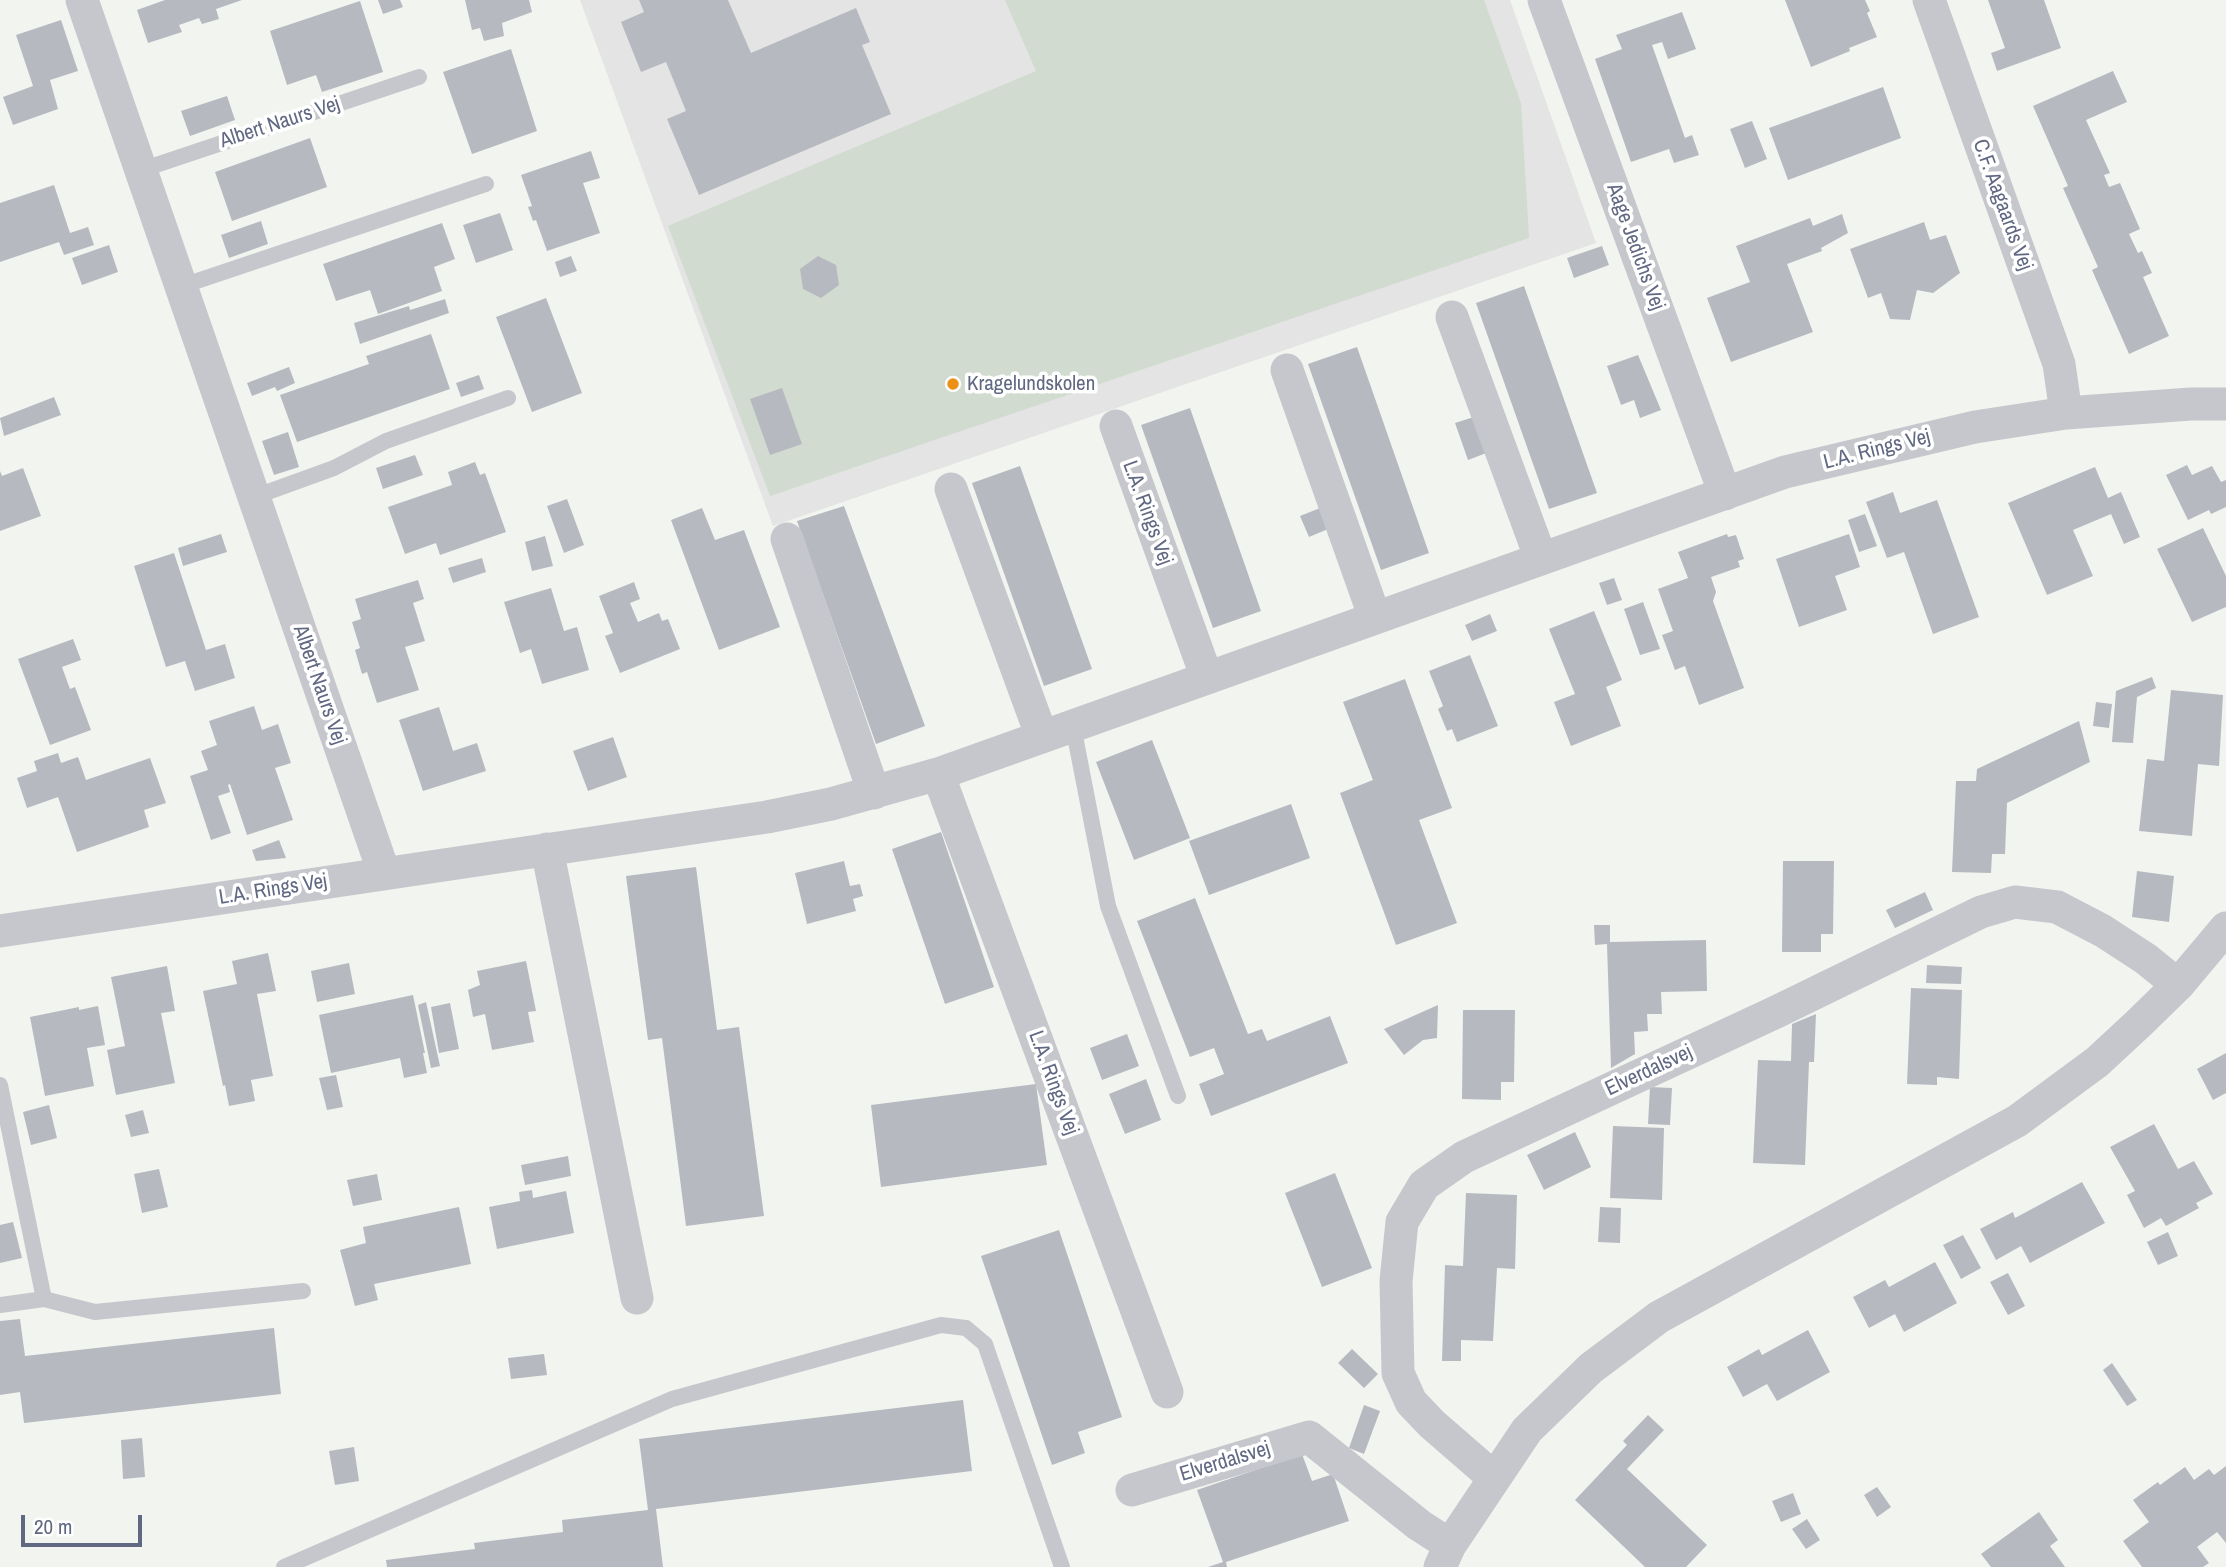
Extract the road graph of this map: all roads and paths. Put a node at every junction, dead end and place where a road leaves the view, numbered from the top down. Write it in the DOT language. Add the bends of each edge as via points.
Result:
graph roads {
  1 [pos="82,0"];
  2 [pos="1545,0"];
  3 [pos="1929,0"];
  4 [pos="419,77"];
  5 [pos="141,170"];
  6 [pos="486,184"];
  7 [pos="182,286"];
  8 [pos="1452,317"];
  9 [pos="1287,370"];
  10 [pos="508,398"];
  11 [pos="2226,404"];
  12 [pos="2066,413"];
  13 [pos="1116,426"];
  14 [pos="951,489"];
  15 [pos="1725,494"];
  16 [pos="254,497"];
  17 [pos="787,539"];
  18 [pos="1541,559"];
  19 [pos="1375,618"];
  20 [pos="1206,678"];
  21 [pos="1073,726"];
  22 [pos="1042,737"];
  23 [pos="938,774"];
  24 [pos="874,793"];
  25 [pos="547,849"];
  26 [pos="384,873"];
  27 [pos="2226,928"];
  28 [pos="0,931"];
  29 [pos="2178,985"];
  30 [pos="0,1086"];
  31 [pos="1178,1096"];
  32 [pos="303,1291"];
  33 [pos="637,1298"];
  34 [pos="44,1299"];
  35 [pos="0,1305"];
  36 [pos="1167,1392"];
  37 [pos="1493,1477"];
  38 [pos="1132,1490"];
  39 [pos="1445,1556"];
  40 [pos="284,1567"];
  41 [pos="1062,1567"];
  1 -- 5 [label="street, Albert Naurs Vej"];
  2 -- 15 [label="street, Aage Jedichs Vej"];
  3 -- 12 [label="street, C.F. Aagaards Vej" via="2059,364"];
  4 -- 5 [label="lane, Albert Naurs Vej"];
  5 -- 7 [label="street, Albert Naurs Vej"];
  6 -- 7 [label="lane"];
  7 -- 16 [label="street, Albert Naurs Vej"];
  8 -- 18 [label="street"];
  9 -- 19 [label="street"];
  10 -- 16 [label="lane" via="386,441 334,468"];
  11 -- 12 [label="street, L.A. Rings Vej"];
  12 -- 15 [label="street, L.A. Rings Vej" via="1894,445 1785,472"];
  13 -- 20 [label="street, L.A. Rings Vej"];
  14 -- 22 [label="street"];
  15 -- 18 [label="street, L.A. Rings Vej"];
  16 -- 26 [label="street, Albert Naurs Vej"];
  17 -- 24 [label="street"];
  18 -- 19 [label="street, L.A. Rings Vej"];
  19 -- 20 [label="street, L.A. Rings Vej"];
  20 -- 21 [label="street, L.A. Rings Vej"];
  21 -- 22 [label="street, L.A. Rings Vej"];
  21 -- 31 [label="lane" via="1108,906"];
  22 -- 23 [label="street, L.A. Rings Vej"];
  23 -- 24 [label="street, L.A. Rings Vej"];
  23 -- 36 [label="street, L.A. Rings Vej"];
  24 -- 25 [label="street, L.A. Rings Vej" via="767,817"];
  25 -- 26 [label="street, L.A. Rings Vej"];
  25 -- 33 [label="street"];
  26 -- 28 [label="street, L.A. Rings Vej"];
  27 -- 29 [label="street, Elverdalsvej"];
  29 -- 37 [label="street, Elverdalsvej" via="2097,1062 2017,1121 1660,1318 1591,1368 1527,1430"];
  29 -- 37 [label="street, Elverdalsvej" via="2103,931 2057,907 2015,902 1981,912 1464,1157 1424,1185 1402,1222 1396,1281 1398,1373 1411,1402"];
  30 -- 34 [label="lane"];
  32 -- 34 [label="lane" via="95,1312"];
  34 -- 35 [label="lane"];
  37 -- 39 [label="street, Elverdalsvej"];
  38 -- 39 [label="street, Elverdalsvej" via="1309,1437 1419,1525"];
  40 -- 41 [label="lane" via="671,1399 941,1325 966,1328 985,1344"];
}
